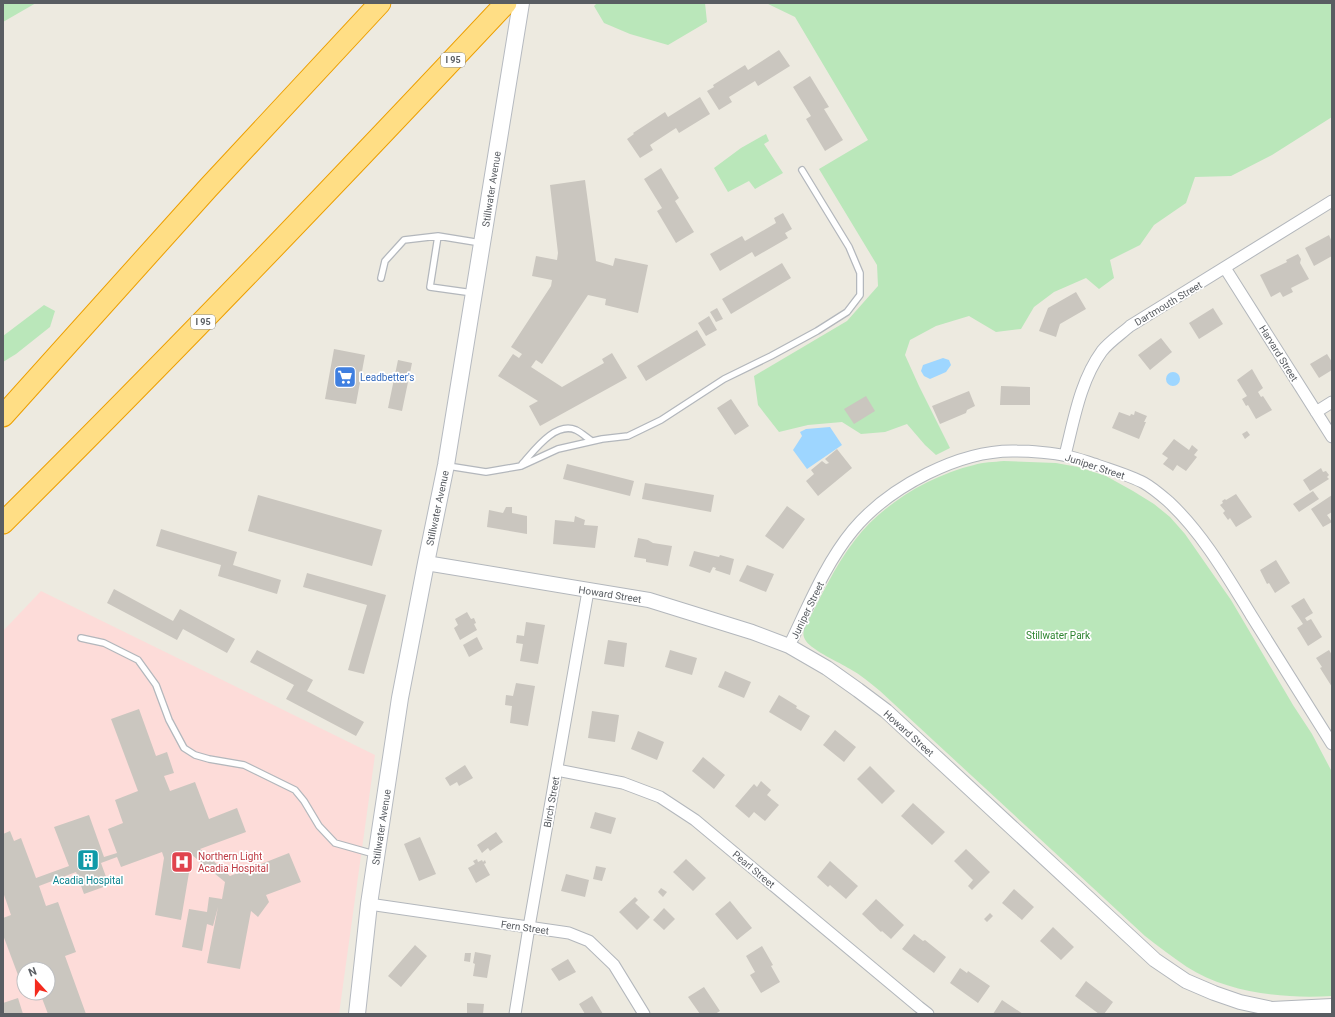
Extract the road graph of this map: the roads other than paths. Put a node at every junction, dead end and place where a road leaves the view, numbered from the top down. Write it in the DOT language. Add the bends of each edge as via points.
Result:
graph roads {
  1 [pos="380,3"];
  2 [pos="506,3"];
  3 [pos="521,3"];
  4 [pos="802,170"];
  5 [pos="1332,201"];
  6 [pos="438,236"];
  7 [pos="482,243"];
  8 [pos="1225,268"];
  9 [pos="382,278"];
  10 [pos="474,293"];
  11 [pos="1332,402"];
  12 [pos="1316,412"];
  13 [pos="3,416"];
  14 [pos="1332,437"];
  15 [pos="592,441"];
  16 [pos="1065,455"];
  17 [pos="446,465"];
  18 [pos="521,466"];
  19 [pos="3,523"];
  20 [pos="426,563"];
  21 [pos="588,591"];
  22 [pos="81,638"];
  23 [pos="789,646"];
  24 [pos="1332,744"];
  25 [pos="557,770"];
  26 [pos="377,855"];
  27 [pos="369,904"];
  28 [pos="529,927"];
  29 [pos="1332,1006"];
  30 [pos="357,1014"];
  31 [pos="515,1014"];
  32 [pos="644,1014"];
  33 [pos="928,1014"];
  1 -- 13 [label="highway" via="208,188"];
  2 -- 19 [label="highway, I 95" via="194,332"];
  3 -- 7 [label="main road, Stillwater Avenue"];
  4 -- 15 [label="lane" via="849,247 860,274 860,295 847,312 817,331 724,379 661,420 628,436"];
  5 -- 8 [label="street, Dartmouth Street"];
  6 -- 7 [label="lane"];
  6 -- 9 [label="lane" via="404,240 385,261"];
  6 -- 10 [label="lane" via="430,287"];
  7 -- 10 [label="main road, Stillwater Avenue"];
  8 -- 12 [label="street, Harvard Street"];
  8 -- 16 [label="street, Dartmouth Street" via="1130,326 1103,349 1091,368 1082,390"];
  10 -- 17 [label="main road, Stillwater Avenue"];
  11 -- 12 [label="street"];
  12 -- 14 [label="street, Harvard Street"];
  15 -- 18 [label="lane" via="558,449"];
  15 -- 18 [label="lane" via="576,430 563,429 544,439"];
  16 -- 23 [label="street, Juniper Street" via="1015,451 992,453 953,462 904,487 876,507 853,530 830,562"];
  16 -- 24 [label="street, Juniper Street" via="1144,483 1189,523 1238,594"];
  17 -- 18 [label="lane" via="486,472"];
  17 -- 20 [label="main road, Stillwater Avenue"];
  20 -- 21 [label="street, Howard Street"];
  20 -- 26 [label="main road, Stillwater Avenue" via="400,698"];
  21 -- 23 [label="street, Howard Street" via="649,600"];
  21 -- 25 [label="street, Birch Street"];
  22 -- 26 [label="lane" via="104,643 138,660 156,685 169,720 184,748 209,759 244,765 295,790 318,826 335,843"];
  23 -- 29 [label="street, Howard Street" via="827,668 886,711 1154,960 1186,981 1240,1002 1272,1009"];
  25 -- 28 [label="street, Birch Street"];
  25 -- 33 [label="street, Pearl Street" via="623,784 660,797 695,820"];
  26 -- 27 [label="main road, Stillwater Avenue"];
  27 -- 28 [label="street, Fern Street"];
  27 -- 30 [label="main road, Stillwater Avenue"];
  28 -- 31 [label="street, Birch Street"];
  28 -- 32 [label="street, Fern Street" via="569,933 589,941 614,965"];
}
